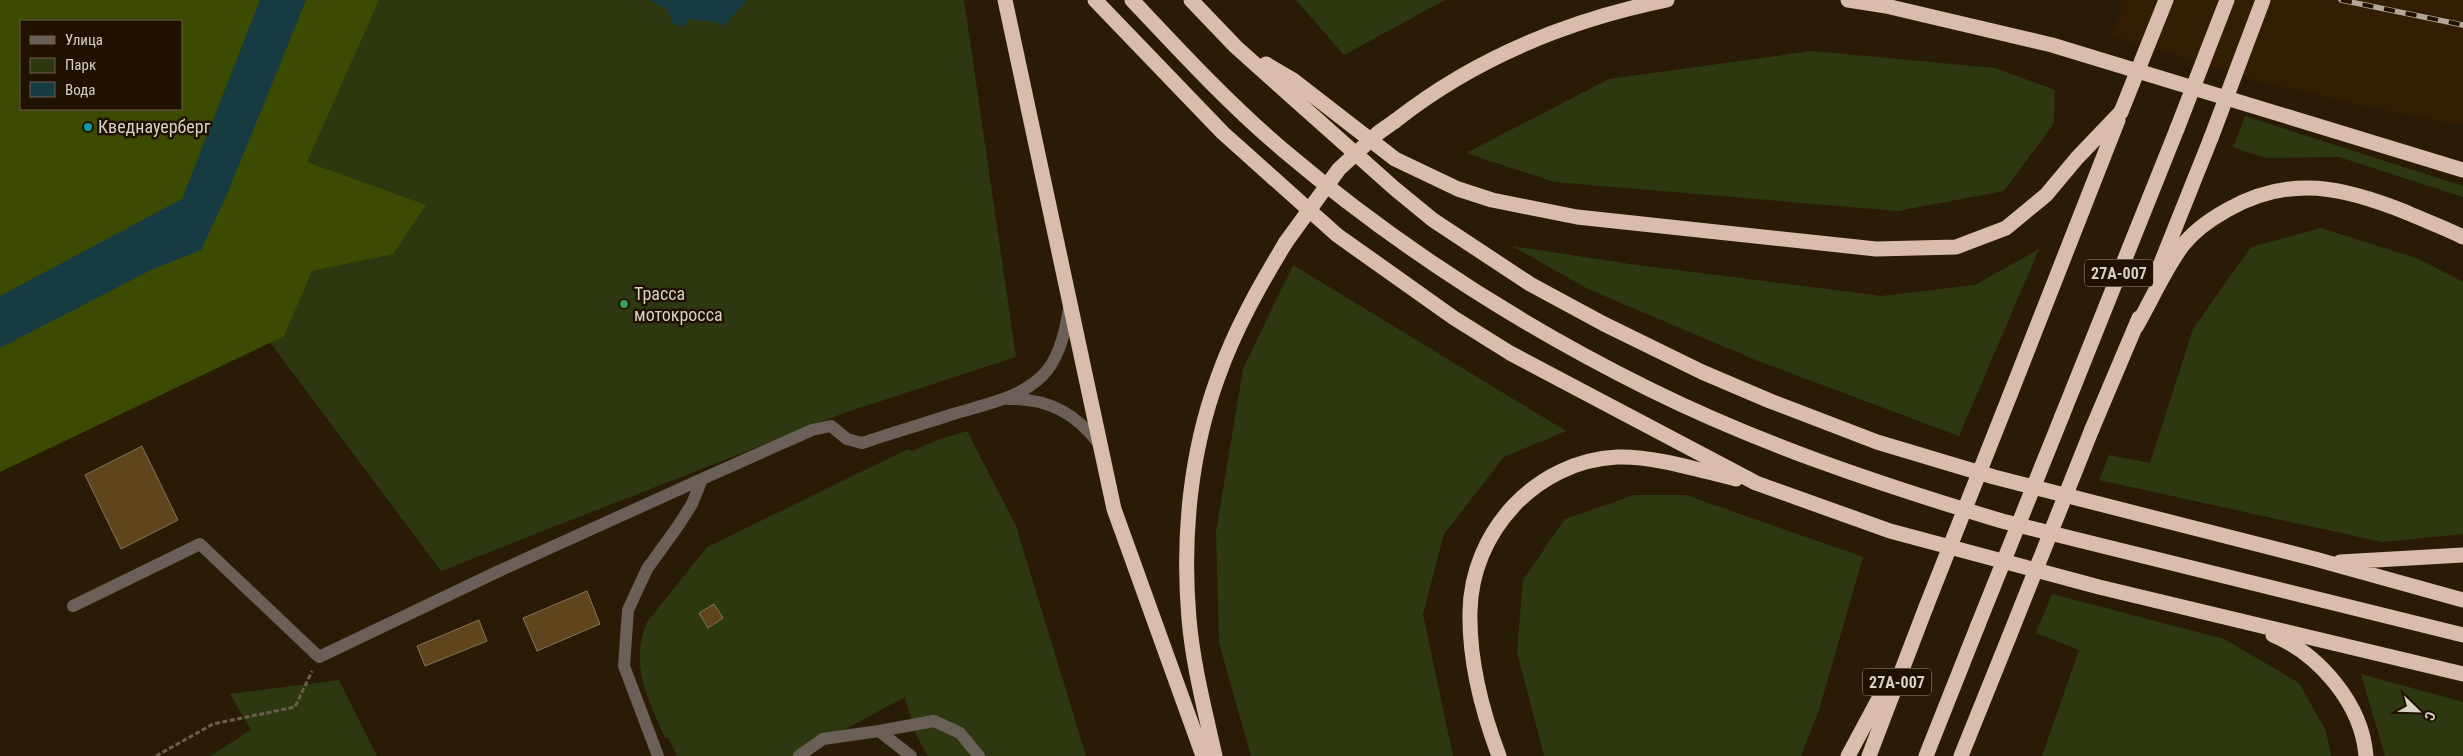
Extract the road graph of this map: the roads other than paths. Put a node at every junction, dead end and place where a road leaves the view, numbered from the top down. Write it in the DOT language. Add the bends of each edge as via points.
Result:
graph roads {
  1 [pos="1005,0"];
  2 [pos="1094,0"];
  3 [pos="1132,0"];
  4 [pos="1191,0"];
  5 [pos="1667,0"];
  6 [pos="1848,0"];
  7 [pos="2166,0"];
  8 [pos="2227,0"];
  9 [pos="2263,0"];
  10 [pos="1236,46"];
  11 [pos="2121,112"];
  12 [pos="2463,170"];
  13 [pos="2463,237"];
  14 [pos="1070,305"];
  15 [pos="2136,327"];
  16 [pos="1000,399"];
  17 [pos="1101,447"];
  18 [pos="702,479"];
  19 [pos="1756,483"];
  20 [pos="2463,555"];
  21 [pos="2326,563"];
  22 [pos="2463,600"];
  23 [pos="73,606"];
  24 [pos="2232,618"];
  25 [pos="1918,627"];
  26 [pos="2463,635"];
  27 [pos="2463,674"];
  28 [pos="879,731"];
  29 [pos="658,756"];
  30 [pos="799,756"];
  31 [pos="911,756"];
  32 [pos="979,756"];
  33 [pos="1204,756"];
  34 [pos="1215,756"];
  35 [pos="1498,756"];
  36 [pos="1848,756"];
  37 [pos="1869,756"];
  38 [pos="1926,756"];
  39 [pos="1961,756"];
  40 [pos="2366,756"];
  1 -- 14 [label="highway"];
  2 -- 19 [label="highway" via="1223,133 1344,240 1510,353"];
  3 -- 26 [label="highway" via="1280,148 1378,226 1494,304 1650,390 1793,451 2002,521"];
  4 -- 10 [label="highway"];
  5 -- 34 [label="highway, bridge" via="1589,19 1519,46 1475,68 1411,108 1339,169 1286,242 1251,302 1218,377 1204,422 1192,483 1188,524 1189,620"];
  6 -- 12 [label="highway" via="2052,45"];
  7 -- 11 [label="highway, 27А-007, bridge"];
  8 -- 38 [label="highway, 27А-007, bridge"];
  9 -- 15 [label="highway, bridge"];
  10 -- 11 [label="highway" via="1293,80 1395,159 1427,176 1484,197 1577,217 1876,249 1956,247 2006,228 2046,195"];
  10 -- 21 [label="highway" via="1394,188 1462,241 1538,289 1702,372 1877,442 1994,477"];
  11 -- 25 [label="highway, 27А-007, bridge"];
  13 -- 15 [label="highway" via="2375,200 2345,191 2291,187 2267,192 2243,200 2213,218 2183,245"];
  14 -- 16 [label="street" via="1062,335 1044,374 1025,389"];
  14 -- 17 [label="highway"];
  15 -- 39 [label="highway, bridge"];
  16 -- 17 [label="street" via="1027,399 1062,410 1084,425"];
  16 -- 18 [label="street" via="862,443 846,439 831,426 812,430"];
  17 -- 33 [label="highway" via="1114,508"];
  18 -- 23 [label="street" via="319,657 200,544"];
  18 -- 29 [label="street" via="683,519 647,569 628,610 624,666"];
  19 -- 24 [label="highway" via="1890,531"];
  19 -- 35 [label="highway" via="1654,461 1617,457 1559,472 1532,488 1511,507 1481,558 1472,584 1470,610 1475,667"];
  20 -- 21 [label="highway"];
  21 -- 22 [label="highway"];
  24 -- 27 [label="highway"];
  24 -- 40 [label="highway" via="2289,642 2322,667 2344,696 2357,721"];
  25 -- 36 [label="highway"];
  25 -- 37 [label="highway, 27А-007"];
  28 -- 30 [label="street" via="823,739"];
  28 -- 31 [label="street"];
  28 -- 32 [label="street" via="934,721 960,733"];
}
